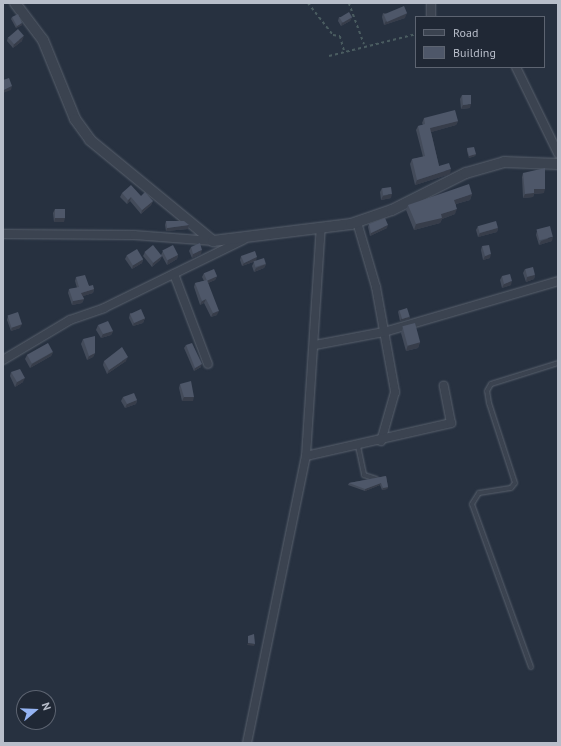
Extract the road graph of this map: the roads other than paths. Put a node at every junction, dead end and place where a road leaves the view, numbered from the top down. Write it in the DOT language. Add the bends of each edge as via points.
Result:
graph roads {
  1 [pos="14,3"];
  2 [pos="431,3"];
  3 [pos="431,16"];
  4 [pos="516,68"];
  5 [pos="558,153"];
  6 [pos="558,164"];
  7 [pos="356,222"];
  8 [pos="321,227"];
  9 [pos="3,234"];
  10 [pos="243,240"];
  11 [pos="213,241"];
  12 [pos="174,274"];
  13 [pos="558,281"];
  14 [pos="384,332"];
  15 [pos="314,345"];
  16 [pos="3,360"];
  17 [pos="558,363"];
  18 [pos="208,364"];
  19 [pos="444,386"];
  20 [pos="381,441"];
  21 [pos="358,446"];
  22 [pos="306,456"];
  23 [pos="376,478"];
  24 [pos="531,667"];
  25 [pos="247,743"];
  1 -- 11 [label="street" via="43,40 75,119 90,140"];
  2 -- 3 [label="street"];
  4 -- 5 [label="street"];
  6 -- 7 [label="street" via="504,162 466,173 392,210"];
  7 -- 8 [label="street"];
  7 -- 14 [label="street"];
  8 -- 10 [label="street"];
  8 -- 15 [label="street"];
  9 -- 11 [label="street" via="134,235"];
  10 -- 11 [label="street"];
  10 -- 12 [label="street"];
  12 -- 16 [label="street" via="104,308 70,320"];
  12 -- 18 [label="street"];
  13 -- 14 [label="street"];
  14 -- 15 [label="street"];
  14 -- 20 [label="street" via="395,392"];
  15 -- 22 [label="street"];
  17 -- 24 [label="lane" via="491,384 487,391 489,403 515,483 511,488 479,494 472,504"];
  19 -- 20 [label="street" via="452,423"];
  20 -- 21 [label="street"];
  21 -- 22 [label="street"];
  21 -- 23 [label="lane" via="364,474"];
  22 -- 25 [label="street"];
}
